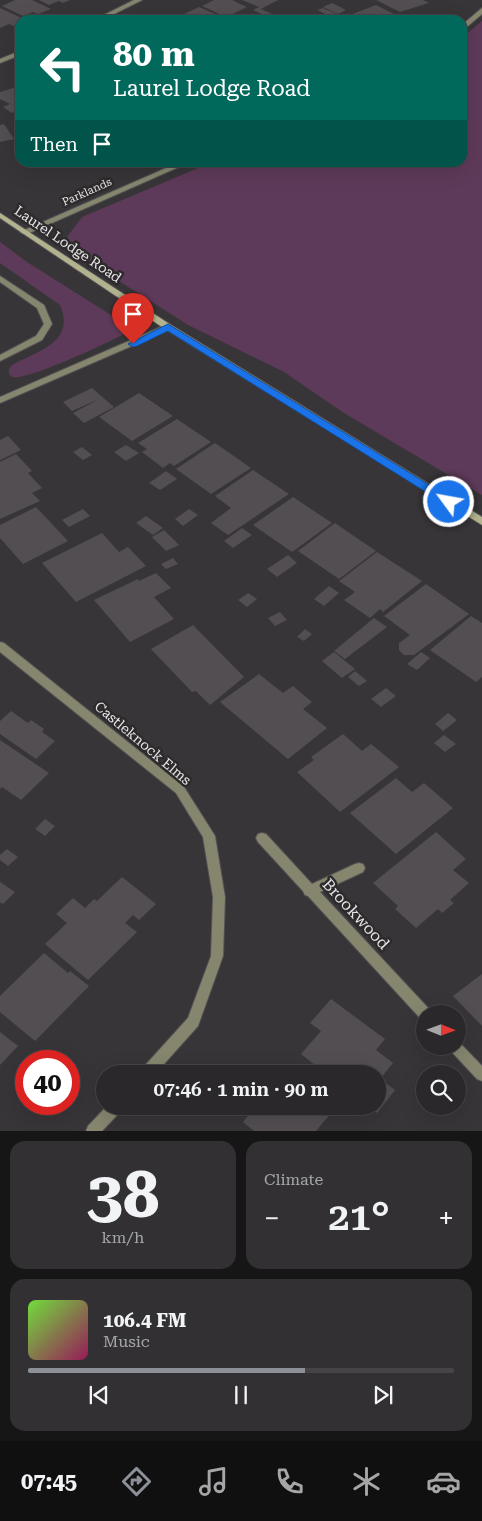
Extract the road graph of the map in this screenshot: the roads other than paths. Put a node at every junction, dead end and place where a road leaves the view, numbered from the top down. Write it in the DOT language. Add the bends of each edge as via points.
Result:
graph roads {
  1 [pos="138,0"];
  2 [pos="482,10"];
  3 [pos="107,15"];
  4 [pos="467,24"];
  5 [pos="15,55"];
  6 [pos="0,61"];
  7 [pos="175,167"];
  8 [pos="0,215"];
  9 [pos="24,232"];
  10 [pos="0,278"];
  11 [pos="168,327"];
  12 [pos="0,358"];
  13 [pos="0,400"];
  14 [pos="482,522"];
  15 [pos="0,646"];
  16 [pos="262,838"];
  17 [pos="359,868"];
  18 [pos="310,891"];
  19 [pos="417,1005"];
  20 [pos="463,1055"];
  21 [pos="154,1065"];
  22 [pos="482,1075"];
  23 [pos="108,1115"];
  24 [pos="93,1131"];
  1 -- 3 [label="street"];
  2 -- 4 [label="street"];
  5 -- 6 [label="street"];
  7 -- 9 [label="street, Parklands"];
  8 -- 9 [label="street, Laurel Lodge Road"];
  9 -- 11 [label="street, Laurel Lodge Road"];
  10 -- 12 [label="street" via="41,307 48,324 39,338"];
  11 -- 13 [label="street"];
  11 -- 14 [label="street, Laurel Lodge Road"];
  15 -- 21 [label="street, Castleknock Elms" via="180,790 209,836 219,898 216,956 193,1022"];
  16 -- 18 [label="street, Brookwood"];
  17 -- 18 [label="street"];
  18 -- 19 [label="street, Brookwood"];
  20 -- 22 [label="street"];
  23 -- 24 [label="street"];
}
